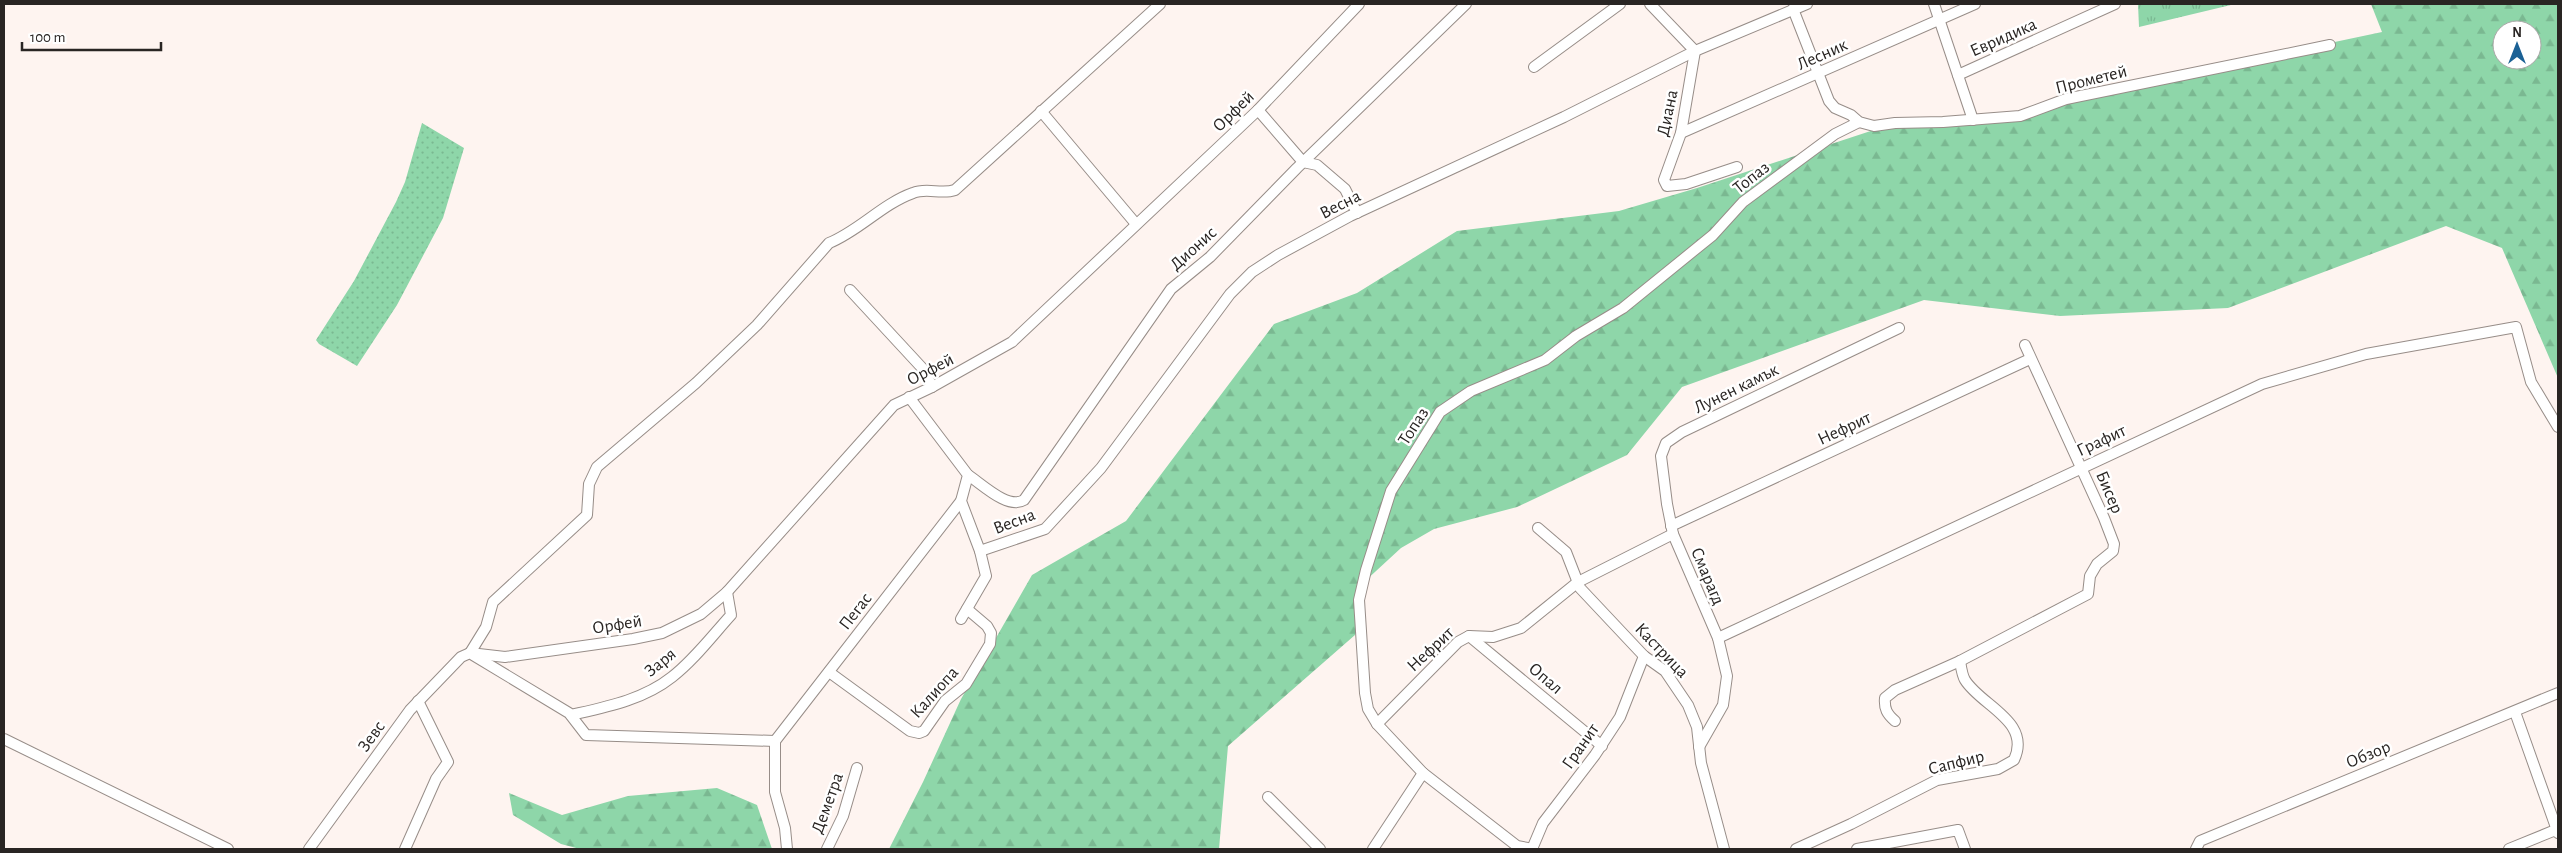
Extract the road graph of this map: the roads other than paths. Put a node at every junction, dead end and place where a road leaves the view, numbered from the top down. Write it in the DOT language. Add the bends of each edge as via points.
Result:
graph roads {
  1 [pos="1160,4"];
  2 [pos="1359,4"];
  3 [pos="1466,4"];
  4 [pos="1620,4"];
  5 [pos="1650,4"];
  6 [pos="1807,4"];
  7 [pos="1934,4"];
  8 [pos="1975,4"];
  9 [pos="2115,4"];
  10 [pos="1793,9"];
  11 [pos="1939,19"];
  12 [pos="2330,45"];
  13 [pos="1694,51"];
  14 [pos="1534,67"];
  15 [pos="1820,73"];
  16 [pos="1958,75"];
  17 [pos="1258,110"];
  18 [pos="1040,111"];
  19 [pos="1973,120"];
  20 [pos="1859,122"];
  21 [pos="1681,133"];
  22 [pos="1303,162"];
  23 [pos="1738,167"];
  24 [pos="1357,213"];
  25 [pos="1136,224"];
  26 [pos="850,290"];
  27 [pos="1899,328"];
  28 [pos="2025,345"];
  29 [pos="2030,359"];
  30 [pos="932,387"];
  31 [pos="909,397"];
  32 [pos="2558,427"];
  33 [pos="2082,467"];
  34 [pos="968,475"];
  35 [pos="961,501"];
  36 [pos="1538,528"];
  37 [pos="1672,530"];
  38 [pos="980,551"];
  39 [pos="1578,582"];
  40 [pos="727,592"];
  41 [pos="967,609"];
  42 [pos="961,619"];
  43 [pos="1469,636"];
  44 [pos="1718,638"];
  45 [pos="470,653"];
  46 [pos="1644,656"];
  47 [pos="1960,661"];
  48 [pos="829,672"];
  49 [pos="2558,694"];
  50 [pos="418,701"];
  51 [pos="2515,712"];
  52 [pos="571,715"];
  53 [pos="1895,721"];
  54 [pos="1377,724"];
  55 [pos="4,739"];
  56 [pos="775,741"];
  57 [pos="1602,746"];
  58 [pos="1699,747"];
  59 [pos="857,768"];
  60 [pos="1423,773"];
  61 [pos="1268,797"];
  62 [pos="2558,831"];
  63 [pos="1516,848"];
  64 [pos="228,849"];
  65 [pos="309,849"];
  66 [pos="405,849"];
  67 [pos="786,849"];
  68 [pos="827,849"];
  69 [pos="1320,849"];
  70 [pos="1373,849"];
  71 [pos="1532,849"];
  72 [pos="1724,849"];
  73 [pos="1796,849"];
  74 [pos="1857,849"];
  75 [pos="1965,849"];
  76 [pos="2196,849"];
  77 [pos="2509,849"];
  1 -- 18 [label="street"];
  2 -- 17 [label="street, Орфей"];
  3 -- 22 [label="street, Дионис"];
  4 -- 14 [label="street"];
  5 -- 13 [label="street"];
  6 -- 10 [label="street, Весна"];
  7 -- 11 [label="street"];
  8 -- 11 [label="street, Лесник"];
  9 -- 16 [label="street, Евридика"];
  10 -- 13 [label="street, Весна"];
  10 -- 15 [label="street"];
  11 -- 15 [label="street, Лесник"];
  11 -- 16 [label="street"];
  12 -- 19 [label="street, Прометей" via="2066,100 2020,116"];
  13 -- 21 [label="street, Диана"];
  13 -- 24 [label="street, Весна" via="1564,118"];
  15 -- 20 [label="street" via="1829,101"];
  15 -- 21 [label="street, Лесник"];
  16 -- 19 [label="street"];
  17 -- 22 [label="street"];
  17 -- 25 [label="street, Орфей"];
  18 -- 25 [label="street"];
  18 -- 45 [label="street" via="955,190 913,192 876,213 846,236 829,243 757,325 696,383 598,467 589,484 587,516 493,602 486,627"];
  19 -- 20 [label="street, Прометей" via="1874,126"];
  20 -- 54 [label="street, Топаз" via="1835,134 1743,202 1713,235 1623,308 1576,336 1545,360 1471,391 1440,412 1391,491 1359,600 1365,693 1368,709"];
  21 -- 23 [label="street, Диана" via="1664,180 1667,186 1686,184"];
  22 -- 24 [label="street" via="1317,165 1345,189"];
  22 -- 34 [label="street, Дионис" via="1210,257 1171,289 1024,500 1008,502"];
  24 -- 38 [label="street, Весна" via="1278,255 1241,283 1101,468 1045,529"];
  25 -- 30 [label="street, Орфей" via="1012,342"];
  26 -- 30 [label="street" via="924,370"];
  27 -- 37 [label="street, Лунен камък" via="1682,432 1666,443 1661,456"];
  28 -- 29 [label="street, Бисер"];
  29 -- 33 [label="street, Бисер"];
  29 -- 37 [label="street, Нефрит"];
  30 -- 31 [label="street, Орфей"];
  31 -- 34 [label="street"];
  31 -- 40 [label="street, Орфей" via="894,404"];
  32 -- 33 [label="street, Графит" via="2532,382 2516,327 2366,354 2262,384"];
  33 -- 44 [label="street, Графит"];
  33 -- 47 [label="street, Бисер" via="2114,544 2113,551 2096,564 2090,576 2088,594"];
  34 -- 35 [label="street"];
  35 -- 38 [label="street"];
  35 -- 48 [label="street, Пегас"];
  36 -- 39 [label="street, Кастрица" via="1566,552"];
  37 -- 39 [label="street, Нефрит"];
  37 -- 44 [label="street, Смарагд"];
  38 -- 41 [label="street" via="986,576"];
  39 -- 43 [label="street, Нефрит" via="1520,628 1493,637"];
  39 -- 46 [label="street, Кастрица" via="1580,588"];
  40 -- 45 [label="street, Орфей" via="701,614 662,633 505,657"];
  40 -- 52 [label="street, Заря" via="731,616 672,677 648,692 618,704"];
  41 -- 42 [label="street"];
  41 -- 48 [label="street, Калиопа" via="987,626 990,644 966,684 945,701 924,731 910,731"];
  43 -- 54 [label="street, Нефрит" via="1458,642"];
  43 -- 57 [label="street, Опал"];
  44 -- 58 [label="street, Смарагд" via="1727,676 1723,705"];
  45 -- 50 [label="street, Зевс" via="461,657"];
  45 -- 52 [label="street"];
  46 -- 57 [label="street, Гранит" via="1620,717"];
  46 -- 58 [label="street, Кастрица" via="1665,671 1684,699 1697,728"];
  47 -- 53 [label="street" via="1895,690 1885,698 1887,714"];
  47 -- 73 [label="street, Сапфир" via="1965,680 2010,723 2018,743 2014,760 1998,769 1937,780"];
  48 -- 56 [label="street, Пегас"];
  49 -- 51 [label="street, Обзор"];
  50 -- 65 [label="street, Зевс"];
  50 -- 66 [label="street" via="448,762 436,779"];
  51 -- 62 [label="street"];
  51 -- 76 [label="street, Обзор" via="2200,841"];
  52 -- 56 [label="street" via="586,735"];
  54 -- 60 [label="street, Топаз"];
  55 -- 64 [label="street"];
  56 -- 67 [label="street, Деметра" via="775,792 785,828"];
  57 -- 71 [label="street, Гранит" via="1543,823"];
  58 -- 72 [label="street, Кастрица"];
  59 -- 68 [label="street, Деметра" via="843,816"];
  60 -- 63 [label="street, Топаз"];
  60 -- 70 [label="street"];
  61 -- 69 [label="street"];
  62 -- 77 [label="street"];
  63 -- 71 [label="street, Топаз"];
  74 -- 75 [label="street" via="1958,830"];
}
